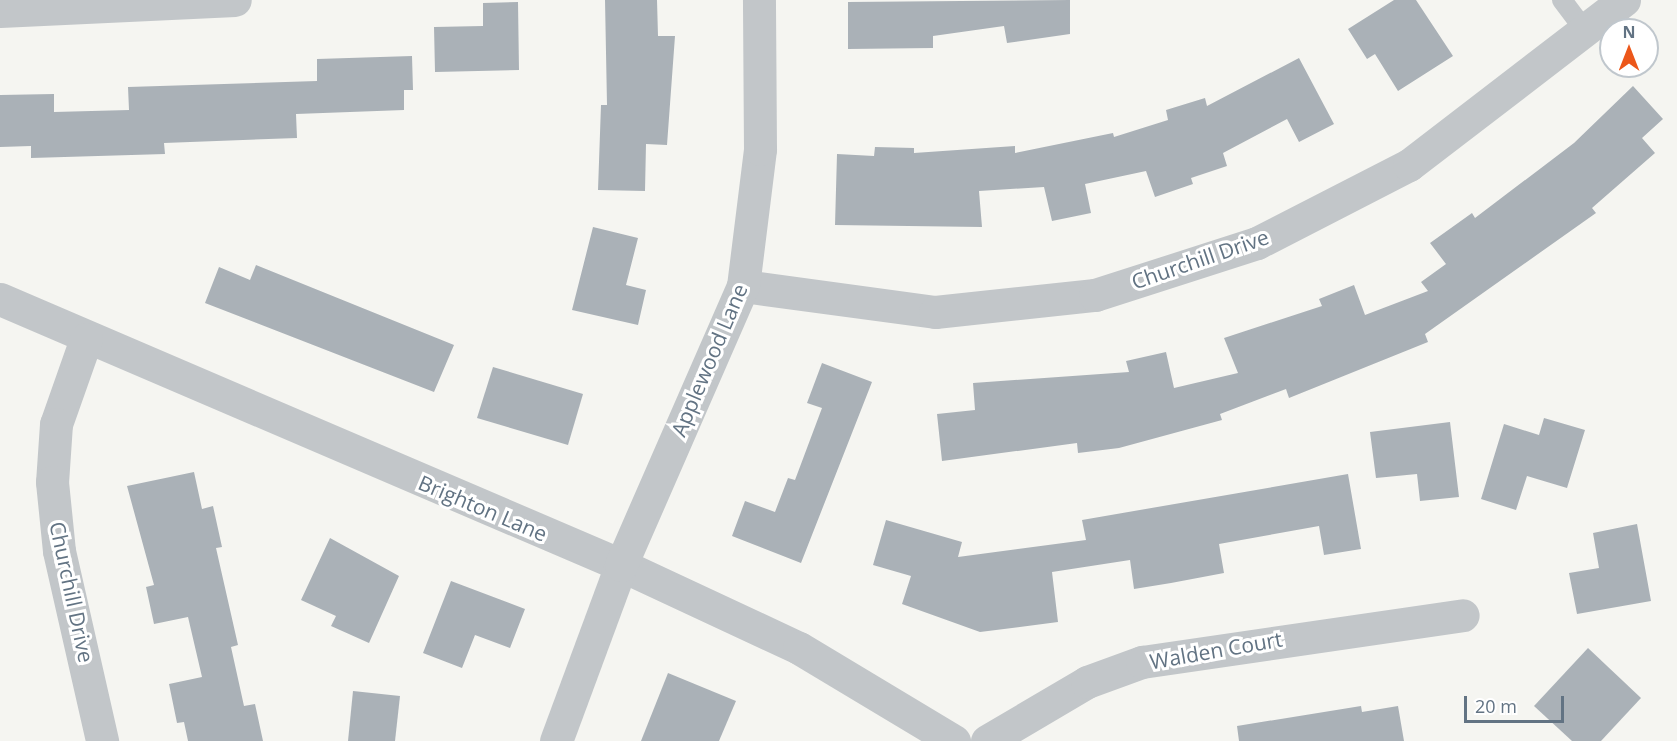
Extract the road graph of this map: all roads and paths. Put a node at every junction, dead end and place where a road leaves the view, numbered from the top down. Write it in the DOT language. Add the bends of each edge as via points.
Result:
graph roads {
  1 [pos="234,0"];
  2 [pos="759,0"];
  3 [pos="1562,0"];
  4 [pos="1624,0"];
  5 [pos="0,11"];
  6 [pos="1586,33"];
  7 [pos="743,286"];
  8 [pos="0,299"];
  9 [pos="86,339"];
  10 [pos="621,565"];
  11 [pos="1463,615"];
  12 [pos="102,741"];
  13 [pos="556,741"];
  14 [pos="954,741"];
  15 [pos="987,741"];
  1 -- 5 [label="street"];
  2 -- 7 [label="street, Applewood Lane" via="760,149"];
  3 -- 6 [label="lane"];
  4 -- 6 [label="street, Churchill Drive"];
  6 -- 7 [label="street, Churchill Drive" via="1409,165 1257,243 1095,295 935,312"];
  7 -- 10 [label="street, Applewood Lane"];
  8 -- 9 [label="street, Brighton Lane"];
  9 -- 10 [label="street, Brighton Lane"];
  9 -- 12 [label="street, Churchill Drive" via="56,424 52,482 59,551"];
  10 -- 13 [label="street, Applewood Lane"];
  10 -- 14 [label="street, Brighton Lane" via="799,648"];
  11 -- 15 [label="street, Walden Court" via="1142,662 1087,682"];
}
